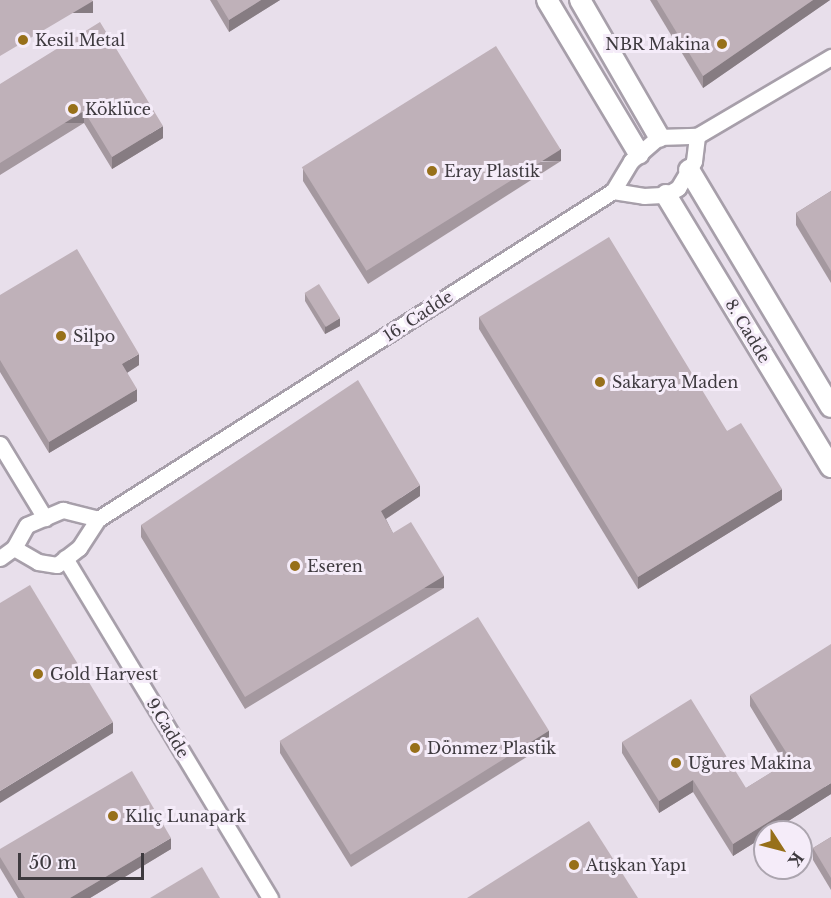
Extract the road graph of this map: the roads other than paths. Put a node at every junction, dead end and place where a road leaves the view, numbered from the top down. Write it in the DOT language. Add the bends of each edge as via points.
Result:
graph roads {
  1 [pos="547,0"];
  2 [pos="580,0"];
  3 [pos="831,57"];
  4 [pos="697,136"];
  5 [pos="659,137"];
  6 [pos="639,154"];
  7 [pos="689,170"];
  8 [pos="613,191"];
  9 [pos="666,195"];
  10 [pos="831,407"];
  11 [pos="0,444"];
  12 [pos="831,467"];
  13 [pos="45,518"];
  14 [pos="98,519"];
  15 [pos="14,548"];
  16 [pos="0,558"];
  17 [pos="65,558"];
  18 [pos="270,898"];
  1 -- 6 [label="street"];
  2 -- 5 [label="street"];
  3 -- 4 [label="street"];
  4 -- 5 [label="street"];
  4 -- 7 [label="street"];
  5 -- 6 [label="street, 16. Cadde"];
  6 -- 8 [label="street, 16. Cadde"];
  7 -- 9 [label="street" via="678,188"];
  7 -- 10 [label="street, 8. Cadde"];
  8 -- 9 [label="street"];
  8 -- 14 [label="street, 16. Cadde"];
  9 -- 12 [label="street, 8. Cadde"];
  11 -- 13 [label="street"];
  13 -- 14 [label="street" via="63,510"];
  13 -- 15 [label="street" via="27,525"];
  14 -- 17 [label="street" via="79,548"];
  15 -- 16 [label="street"];
  15 -- 17 [label="street" via="38,562 57,565"];
  17 -- 18 [label="street, 9.Cadde"];
}
